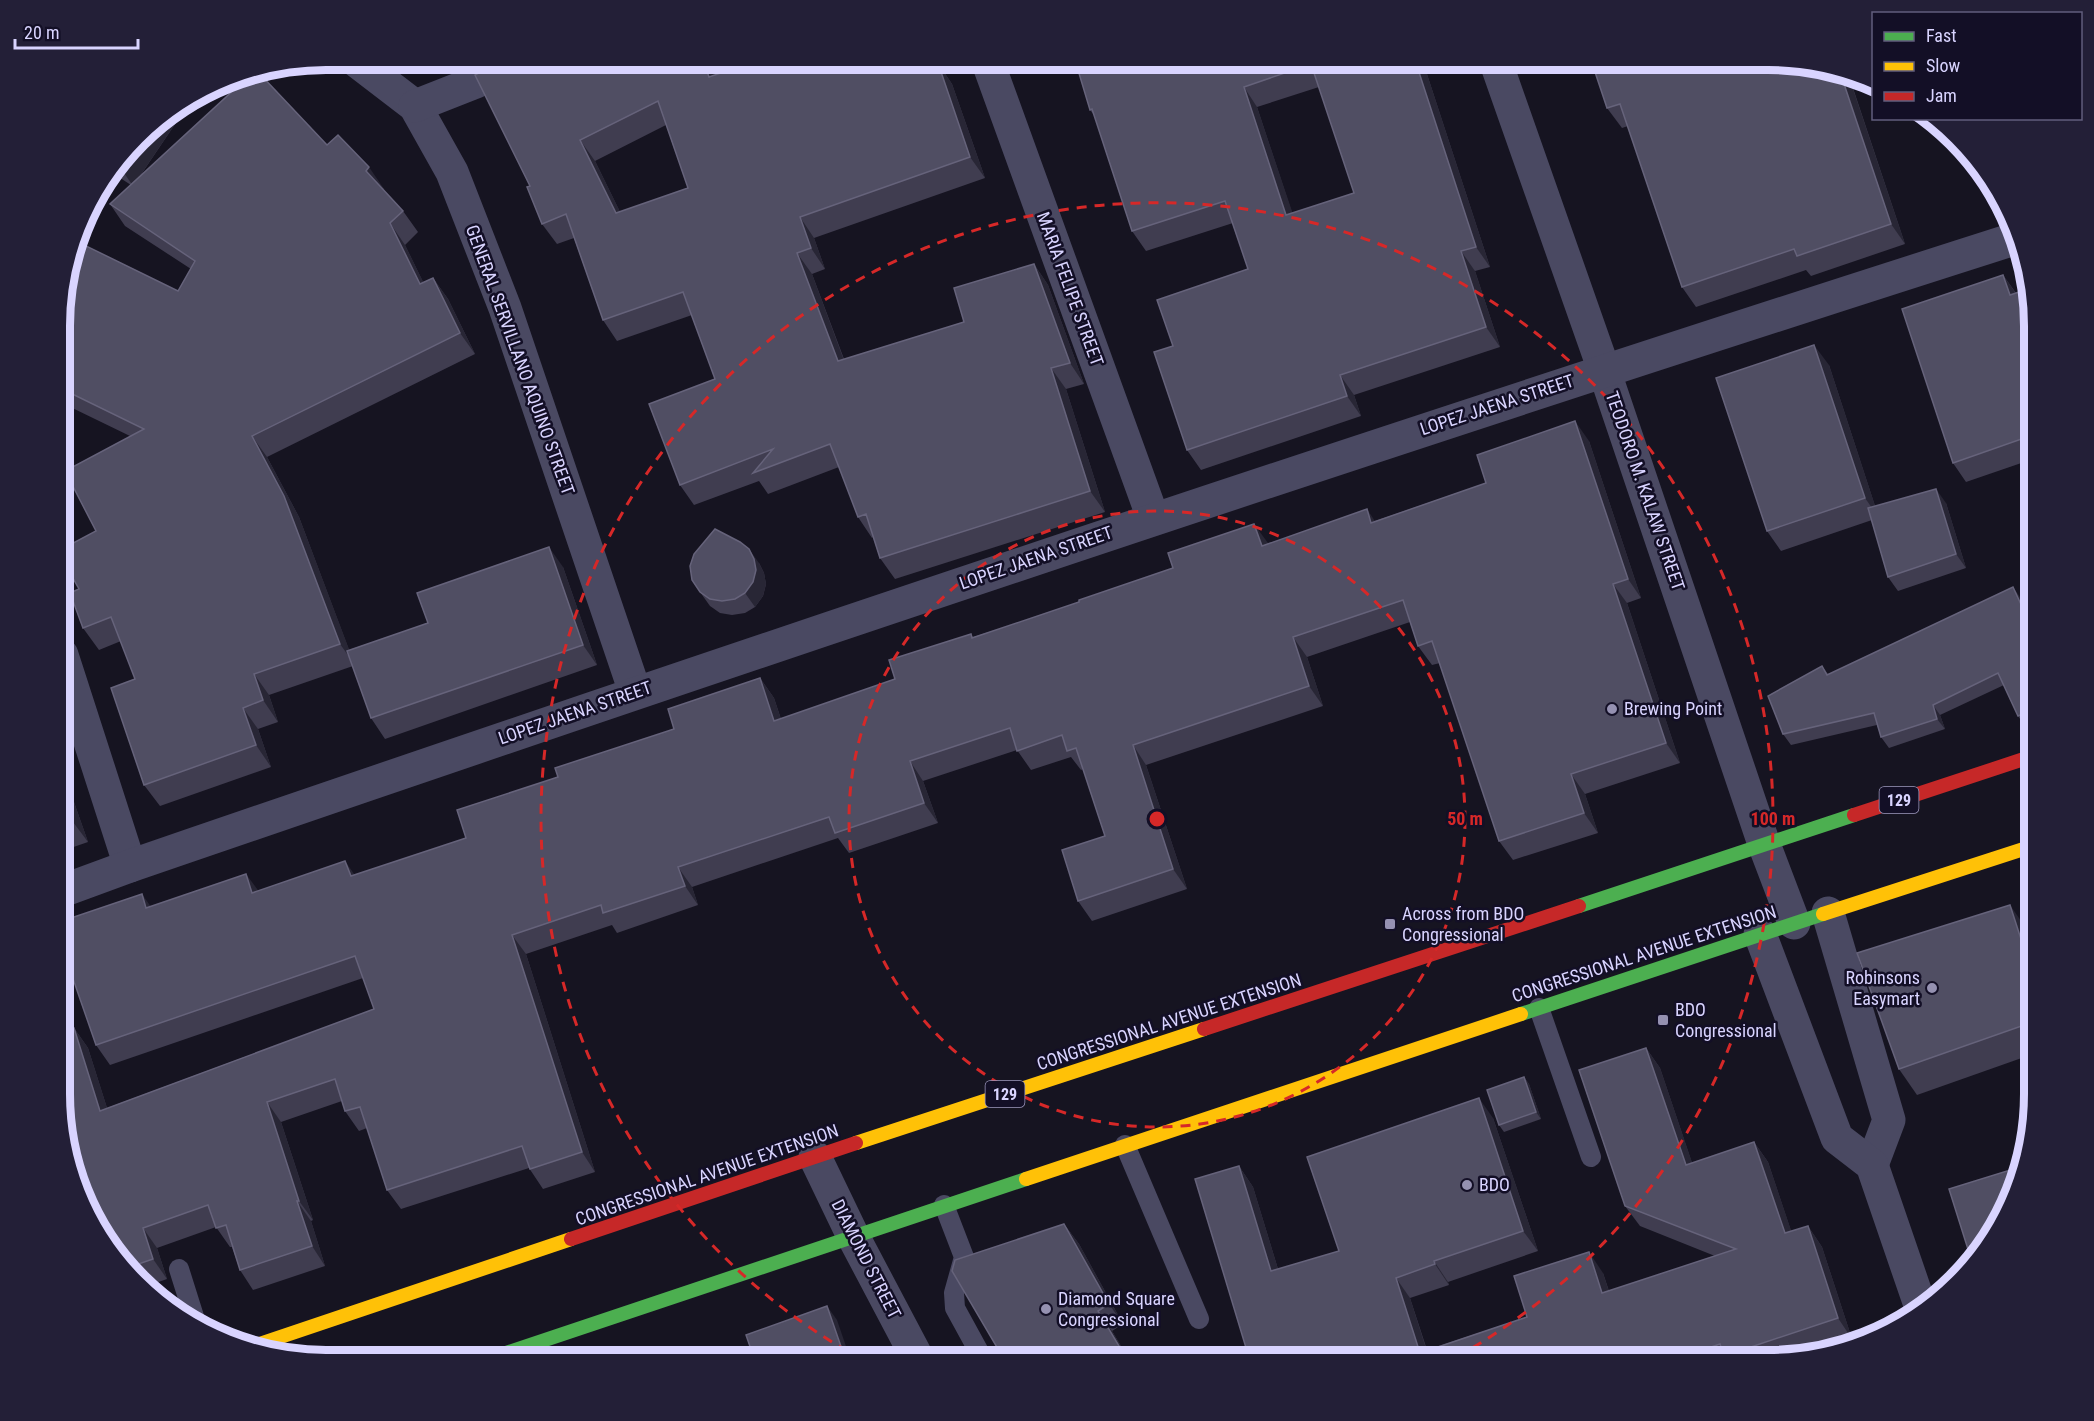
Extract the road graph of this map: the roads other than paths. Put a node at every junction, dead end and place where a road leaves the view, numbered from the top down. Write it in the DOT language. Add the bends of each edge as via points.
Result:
graph roads {
  1 [pos="368,70"];
  2 [pos="497,70"];
  3 [pos="991,70"];
  4 [pos="1498,70"];
  5 [pos="415,106"];
  6 [pos="2008,240"];
  7 [pos="1604,370"];
  8 [pos="1153,518"];
  9 [pos="70,680"];
  10 [pos="635,692"];
  11 [pos="2024,759"];
  12 [pos="1764,844"];
  13 [pos="2024,849"];
  14 [pos="130,866"];
  15 [pos="70,888"];
  16 [pos="1828,913"];
  17 [pos="1794,923"];
  18 [pos="1760,934"];
  19 [pos="1539,1008"];
  20 [pos="1125,1145"];
  21 [pos="815,1157"];
  22 [pos="1591,1157"];
  23 [pos="1872,1165"];
  24 [pos="944,1205"];
  25 [pos="853,1236"];
  26 [pos="179,1269"];
  27 [pos="1919,1301"];
  28 [pos="193,1313"];
  29 [pos="1199,1318"];
  30 [pos="263,1343"];
  31 [pos="509,1351"];
  32 [pos="914,1351"];
  33 [pos="979,1351"];
  1 -- 5 [label="street, GENERAL SERVILLANO AQUINO STREET"];
  2 -- 5 [label="street"];
  3 -- 8 [label="street, MARIA FELIPE STREET"];
  4 -- 7 [label="street, TEODORO M. KALAW STREET"];
  5 -- 10 [label="street, GENERAL SERVILLANO AQUINO STREET" via="452,172 505,308"];
  6 -- 7 [label="street, LOPEZ JAENA STREET"];
  7 -- 8 [label="street, LOPEZ JAENA STREET"];
  7 -- 12 [label="street, TEODORO M. KALAW STREET"];
  8 -- 10 [label="street, LOPEZ JAENA STREET"];
  9 -- 14 [label="street"];
  10 -- 14 [label="street, LOPEZ JAENA STREET"];
  11 -- 12 [label="main road, CONGRESSIONAL AVENUE EXTENSION / 129"];
  12 -- 17 [label="street, TEODORO M. KALAW STREET"];
  12 -- 21 [label="main road, CONGRESSIONAL AVENUE EXTENSION / 129"];
  13 -- 16 [label="main road, CONGRESSIONAL AVENUE EXTENSION"];
  14 -- 15 [label="street, LOPEZ JAENA STREET"];
  16 -- 17 [label="main road, CONGRESSIONAL AVENUE EXTENSION"];
  16 -- 23 [label="street" via="1889,1120"];
  17 -- 18 [label="main road, CONGRESSIONAL AVENUE EXTENSION"];
  18 -- 19 [label="main road, CONGRESSIONAL AVENUE EXTENSION"];
  18 -- 23 [label="street" via="1837,1138"];
  19 -- 20 [label="main road, CONGRESSIONAL AVENUE EXTENSION"];
  19 -- 22 [label="lane"];
  20 -- 24 [label="main road, CONGRESSIONAL AVENUE EXTENSION"];
  20 -- 29 [label="lane"];
  21 -- 25 [label="street, DIAMOND STREET"];
  21 -- 30 [label="main road, CONGRESSIONAL AVENUE EXTENSION / 129"];
  23 -- 27 [label="street"];
  24 -- 25 [label="main road, CONGRESSIONAL AVENUE EXTENSION"];
  24 -- 33 [label="lane" via="964,1257 954,1293 955,1308"];
  25 -- 31 [label="main road, CONGRESSIONAL AVENUE EXTENSION"];
  25 -- 32 [label="street, DIAMOND STREET"];
  26 -- 28 [label="lane"];
}
